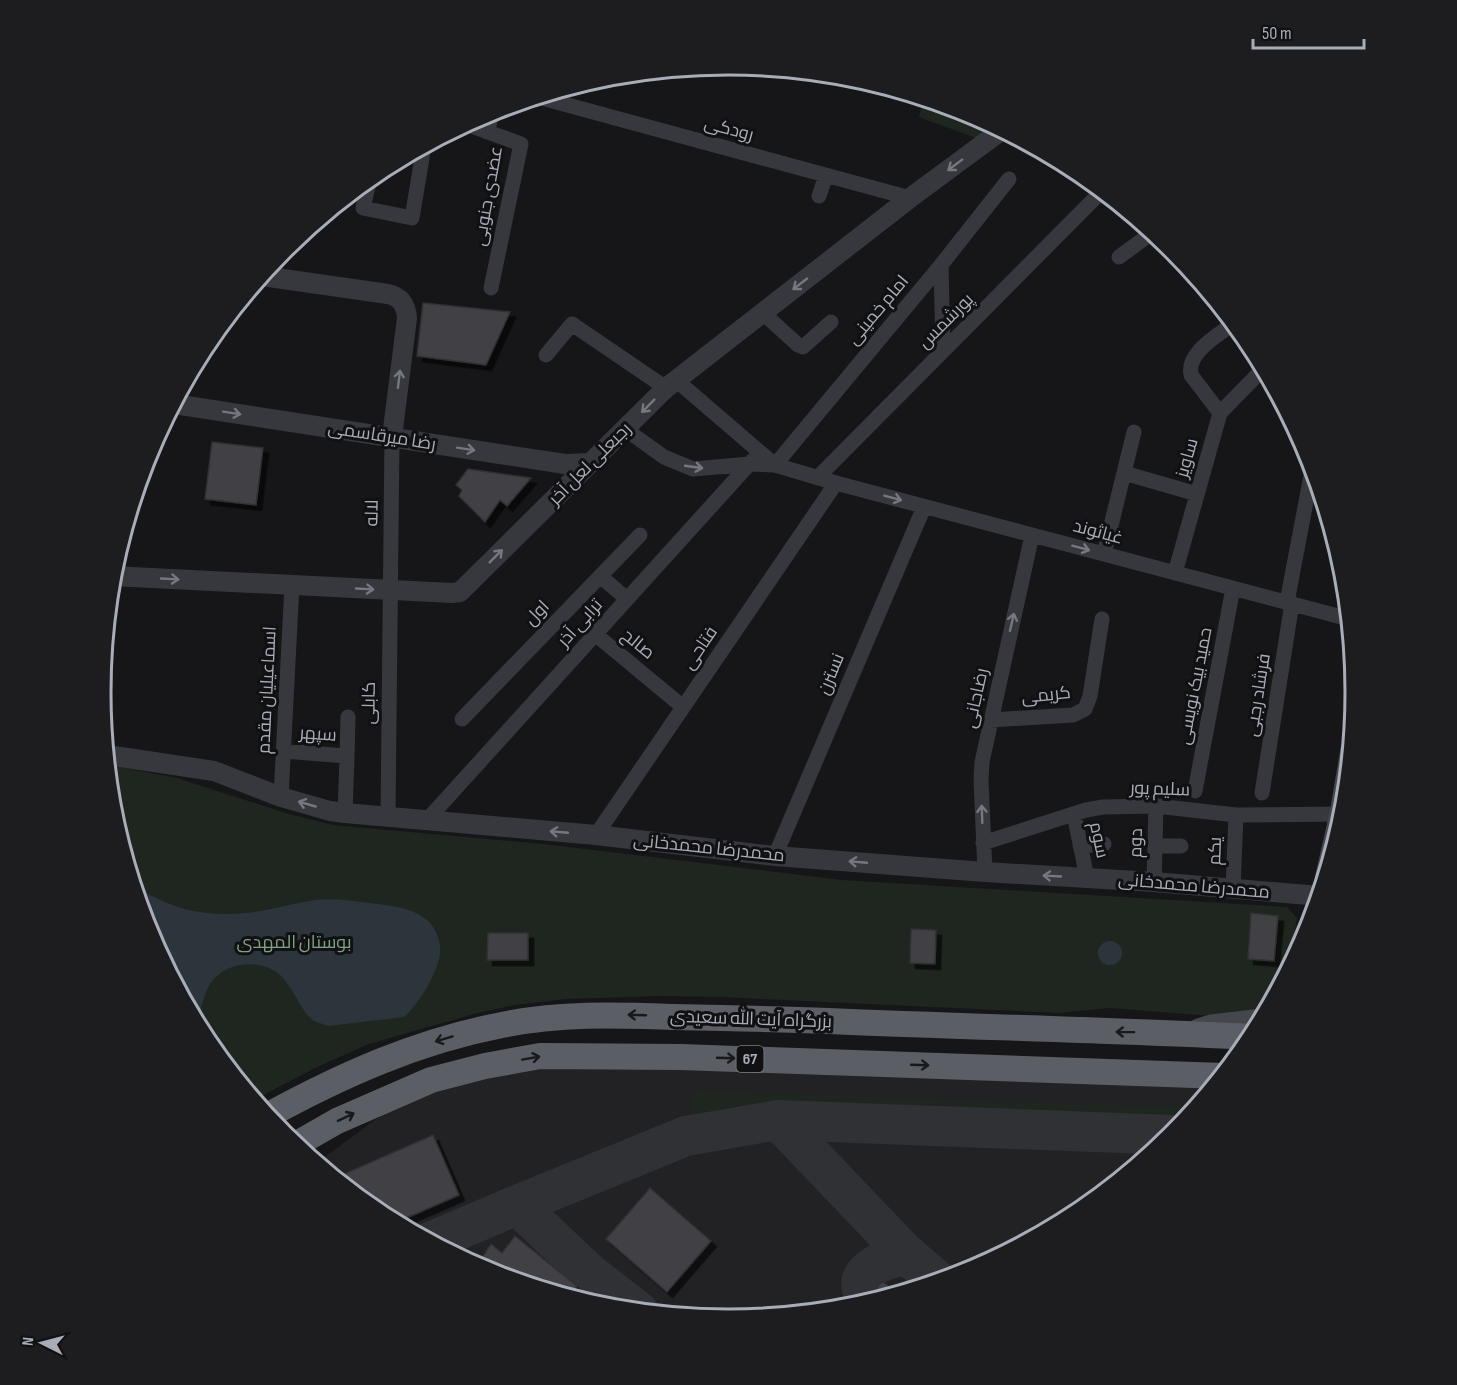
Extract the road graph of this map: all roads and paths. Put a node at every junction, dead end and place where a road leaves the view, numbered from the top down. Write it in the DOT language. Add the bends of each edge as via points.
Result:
graph roads {
  1 [pos="553,101"];
  2 [pos="490,123"];
  3 [pos="478,129"];
  4 [pos="487,132"];
  5 [pos="994,136"];
  6 [pos="422,157"];
  7 [pos="826,175"];
  8 [pos="1009,179"];
  9 [pos="367,193"];
  10 [pos="819,196"];
  11 [pos="1096,197"];
  12 [pos="910,198"];
  13 [pos="1146,237"];
  14 [pos="1119,257"];
  15 [pos="941,265"];
  16 [pos="271,277"];
  17 [pos="491,288"];
  18 [pos="763,313"];
  19 [pos="831,322"];
  20 [pos="1227,329"];
  21 [pos="943,351"];
  22 [pos="546,356"];
  23 [pos="1257,375"];
  24 [pos="671,384"];
  25 [pos="182,405"];
  26 [pos="1220,413"];
  27 [pos="626,429"];
  28 [pos="1134,432"];
  29 [pos="392,437"];
  30 [pos="761,451"];
  31 [pos="590,463"];
  32 [pos="750,464"];
  33 [pos="775,465"];
  34 [pos="1124,473"];
  35 [pos="817,477"];
  36 [pos="836,483"];
  37 [pos="1309,483"];
  38 [pos="1197,494"];
  39 [pos="924,507"];
  40 [pos="640,535"];
  41 [pos="1032,535"];
  42 [pos="1104,554"];
  43 [pos="1175,573"];
  44 [pos="600,576"];
  45 [pos="122,577"];
  46 [pos="292,585"];
  47 [pos="1233,588"];
  48 [pos="390,590"];
  49 [pos="627,599"];
  50 [pos="1290,603"];
  51 [pos="1341,617"];
  52 [pos="1102,620"];
  53 [pos="595,634"];
  54 [pos="683,707"];
  55 [pos="348,717"];
  56 [pos="462,719"];
  57 [pos="991,720"];
  58 [pos="284,751"];
  59 [pos="114,756"];
  60 [pos="347,758"];
  61 [pos="1195,791"];
  62 [pos="1262,793"];
  63 [pos="281,797"];
  64 [pos="1156,806"];
  65 [pos="345,813"];
  66 [pos="1074,814"];
  67 [pos="1334,814"];
  68 [pos="1236,815"];
  69 [pos="388,817"];
  70 [pos="427,820"];
  71 [pos="596,835"];
  72 [pos="983,843"];
  73 [pos="1104,844"];
  74 [pos="1080,846"];
  75 [pos="1155,846"];
  76 [pos="1181,846"];
  77 [pos="775,856"];
  78 [pos="985,872"];
  79 [pos="1086,873"];
  80 [pos="1154,882"];
  81 [pos="1233,889"];
  82 [pos="1311,895"];
  83 [pos="1251,1020"];
  84 [pos="1184,1034"];
  85 [pos="1242,1037"];
  86 [pos="1212,1076"];
  87 [pos="275,1112"];
  88 [pos="304,1140"];
  1 -- 7 [label="street, رودکی"];
  2 -- 4 [label="street"];
  3 -- 4 [label="street"];
  4 -- 17 [label="street, عضدی جنوبی" via="521,144"];
  5 -- 12 [label="street, رجبعلی لعل آخر, one-way"];
  6 -- 9 [label="street" via="412,218 363,208"];
  7 -- 10 [label="street"];
  7 -- 12 [label="street, رودکی"];
  8 -- 15 [label="street, امام خمینی"];
  11 -- 21 [label="street, پورشمس"];
  12 -- 18 [label="street, رجبعلی لعل آخر, one-way"];
  13 -- 14 [label="street"];
  15 -- 21 [label="street"];
  15 -- 33 [label="street, امام خمینی"];
  29 -- 16 [label="street, one-way" via="407,318 402,301 388,294"];
  18 -- 19 [label="street" via="803,347"];
  18 -- 24 [label="street, رجبعلی لعل آخر"];
  20 -- 26 [label="street" via="1194,357 1190,369"];
  21 -- 35 [label="street, پورشمس"];
  22 -- 24 [label="street" via="572,324"];
  23 -- 26 [label="street, ساویز"];
  24 -- 27 [label="street, رجبعلی لعل آخر, one-way"];
  24 -- 30 [label="street"];
  25 -- 29 [label="street, رضا میرقاسمی, one-way"];
  26 -- 38 [label="street, ساویز"];
  27 -- 31 [label="street, رجبعلی لعل آخر"];
  27 -- 32 [label="street, غیاثوند, one-way" via="664,457 693,469"];
  28 -- 34 [label="street"];
  29 -- 31 [label="street, رضا میرقاسمی, one-way" via="565,464"];
  29 -- 48 [label="street, لاله"];
  30 -- 32 [label="street, ترابی آذر"];
  30 -- 33 [label="street"];
  48 -- 31 [label="street, رجبعلی لعل آخر, one-way" via="460,592"];
  32 -- 33 [label="street, غیاثوند"];
  32 -- 49 [label="street, ترابی آذر"];
  33 -- 35 [label="street, غیاثوند"];
  34 -- 38 [label="street"];
  34 -- 42 [label="street"];
  35 -- 36 [label="street, غیاثوند"];
  36 -- 39 [label="street, غیاثوند, one-way"];
  36 -- 54 [label="street, فتاحی"];
  37 -- 50 [label="street, فرشاد رجبی"];
  38 -- 43 [label="street, ساویز"];
  39 -- 41 [label="street, غیاثوند"];
  39 -- 77 [label="street, نسترن"];
  40 -- 44 [label="street, اول"];
  41 -- 42 [label="street, غیاثوند, one-way"];
  57 -- 41 [label="street, رضاجانی, one-way"];
  42 -- 43 [label="street, غیاثوند"];
  43 -- 47 [label="street, غیاثوند"];
  44 -- 49 [label="street"];
  44 -- 56 [label="street, اول"];
  45 -- 46 [label="street, رجبعلی لعل آخر, one-way"];
  46 -- 48 [label="street, رجبعلی لعل آخر, one-way"];
  46 -- 58 [label="street, اسماعیلیان مقدم"];
  47 -- 50 [label="street, غیاثوند"];
  47 -- 61 [label="street, حمید بیک نویسی"];
  48 -- 69 [label="street, کابلی"];
  49 -- 53 [label="street, ترابی آذر"];
  50 -- 51 [label="street, غیاثوند"];
  50 -- 62 [label="street, فرشاد رجبی"];
  52 -- 57 [label="street, کریمی" via="1085,709 1073,715"];
  53 -- 54 [label="street, صالح"];
  53 -- 70 [label="street, ترابی آذر"];
  54 -- 71 [label="street, فتاحی"];
  55 -- 60 [label="street, سپهر"];
  72 -- 57 [label="street, رضاجانی, one-way" via="982,762"];
  58 -- 60 [label="street, سپهر"];
  58 -- 63 [label="street, اسماعیلیان مقدم"];
  59 -- 63 [label="street, محمدرضا محمدخانی" via="214,771"];
  60 -- 65 [label="street, سپهر"];
  65 -- 63 [label="street, محمدرضا محمدخانی, one-way"];
  64 -- 66 [label="street, سلیم پور" via="1103,807"];
  64 -- 68 [label="street, سلیم پور"];
  64 -- 75 [label="street, دوم"];
  65 -- 69 [label="street, محمدرضا محمدخانی"];
  66 -- 72 [label="street, سلیم پور"];
  66 -- 74 [label="street, سوم"];
  67 -- 68 [label="street, سلیم پور"];
  68 -- 81 [label="street, یکم"];
  69 -- 70 [label="street, محمدرضا محمدخانی"];
  71 -- 70 [label="street, محمدرضا محمدخانی, one-way"];
  71 -- 77 [label="street, محمدرضا محمدخانی"];
  72 -- 78 [label="street, رضاجانی"];
  73 -- 74 [label="street"];
  74 -- 79 [label="street, سوم"];
  75 -- 76 [label="street"];
  75 -- 80 [label="street, دوم"];
  78 -- 77 [label="street, محمدرضا محمدخانی, one-way"];
  80 -- 78 [label="street, محمدرضا محمدخانی, one-way"];
  80 -- 81 [label="street, محمدرضا محمدخانی"];
  81 -- 82 [label="street, محمدرضا محمدخانی"];
  83 -- 84 [label="main road" via="1211,1025"];
  84 -- 85 [label="highway, بزرگراه آیت الله سعیدی"];
  84 -- 87 [label="highway, بزرگراه آیت الله سعیدی, one-way" via="750,1018 570,1016 502,1024 407,1050"];
  88 -- 86 [label="highway, 67, one-way" via="337,1121 431,1080 540,1056 681,1056"];
}
